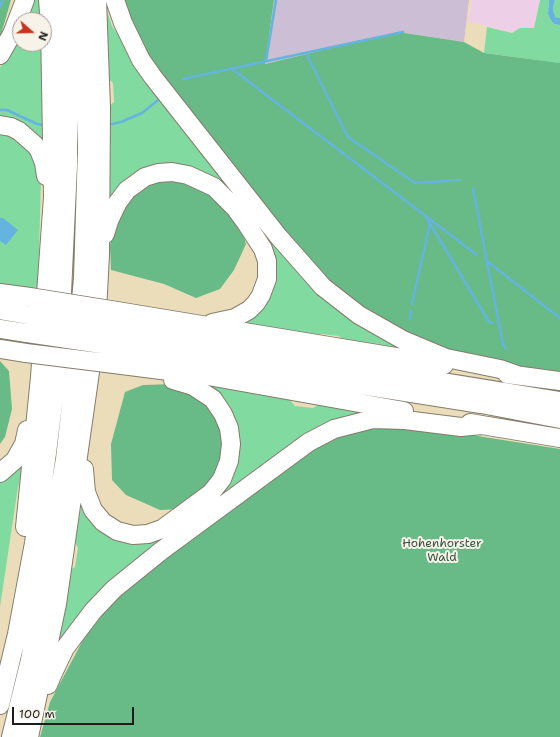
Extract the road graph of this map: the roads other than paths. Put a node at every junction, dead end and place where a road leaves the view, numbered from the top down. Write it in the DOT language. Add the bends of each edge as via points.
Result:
graph roads {
  1 [pos="25,0"];
  2 [pos="48,0"];
  3 [pos="64,0"];
  4 [pos="82,0"];
  5 [pos="97,0"];
  6 [pos="115,0"];
  7 [pos="0,56"];
  8 [pos="0,125"];
  9 [pos="49,249"];
  10 [pos="100,255"];
  11 [pos="0,293"];
  12 [pos="30,306"];
  13 [pos="0,310"];
  14 [pos="110,319"];
  15 [pos="199,324"];
  16 [pos="0,329"];
  17 [pos="0,349"];
  18 [pos="107,354"];
  19 [pos="132,366"];
  20 [pos="517,375"];
  21 [pos="40,377"];
  22 [pos="560,381"];
  23 [pos="560,401"];
  24 [pos="86,403"];
  25 [pos="560,419"];
  26 [pos="482,425"];
  27 [pos="560,438"];
  28 [pos="0,473"];
  29 [pos="16,634"];
  30 [pos="0,705"];
  31 [pos="11,737"];
  32 [pos="30,737"];
  1 -- 7 [label="highway"];
  2 -- 9 [label="highway" via="53,171"];
  3 -- 29 [label="highway" via="68,165 56,380 34,543"];
  4 -- 31 [label="highway" via="88,148 83,278 74,379 65,459 30,660"];
  5 -- 10 [label="highway" via="101,108"];
  6 -- 20 [label="highway" via="138,54 153,77 278,236 324,287 359,315 403,340 446,358"];
  8 -- 9 [label="highway" via="19,132 39,150 46,173"];
  9 -- 21 [label="highway"];
  10 -- 15 [label="highway" via="109,221 118,202 127,190 145,177 172,172 188,175 214,187 234,208 260,244 267,261 267,278 261,295 249,310 218,323"];
  10 -- 24 [label="highway" via="96,330"];
  11 -- 12 [label="highway"];
  12 -- 13 [label="highway"];
  12 -- 14 [label="highway, bridge"];
  14 -- 15 [label="highway"];
  14 -- 23 [label="highway"];
  15 -- 20 [label="highway" via="333,348"];
  16 -- 18 [label="highway, bridge" via="27,333"];
  17 -- 18 [label="highway, bridge"];
  18 -- 19 [label="highway"];
  18 -- 25 [label="highway" via="480,404"];
  19 -- 24 [label="highway" via="193,386 212,399 223,414 229,428 229,461 222,479 211,493 162,529 148,534 132,535 117,531 103,522 93,510 86,492 84,475 89,428"];
  19 -- 26 [label="highway" via="208,376"];
  20 -- 22 [label="highway"];
  21 -- 28 [label="highway" via="24,444 15,460"];
  21 -- 29 [label="highway" via="23,543 11,614"];
  24 -- 32 [label="highway" via="57,604"];
  26 -- 27 [label="highway"];
  26 -- 32 [label="highway" via="461,427 373,419 334,429 309,442 161,550 114,589 93,611 65,648 53,673"];
  29 -- 30 [label="highway"];
}
